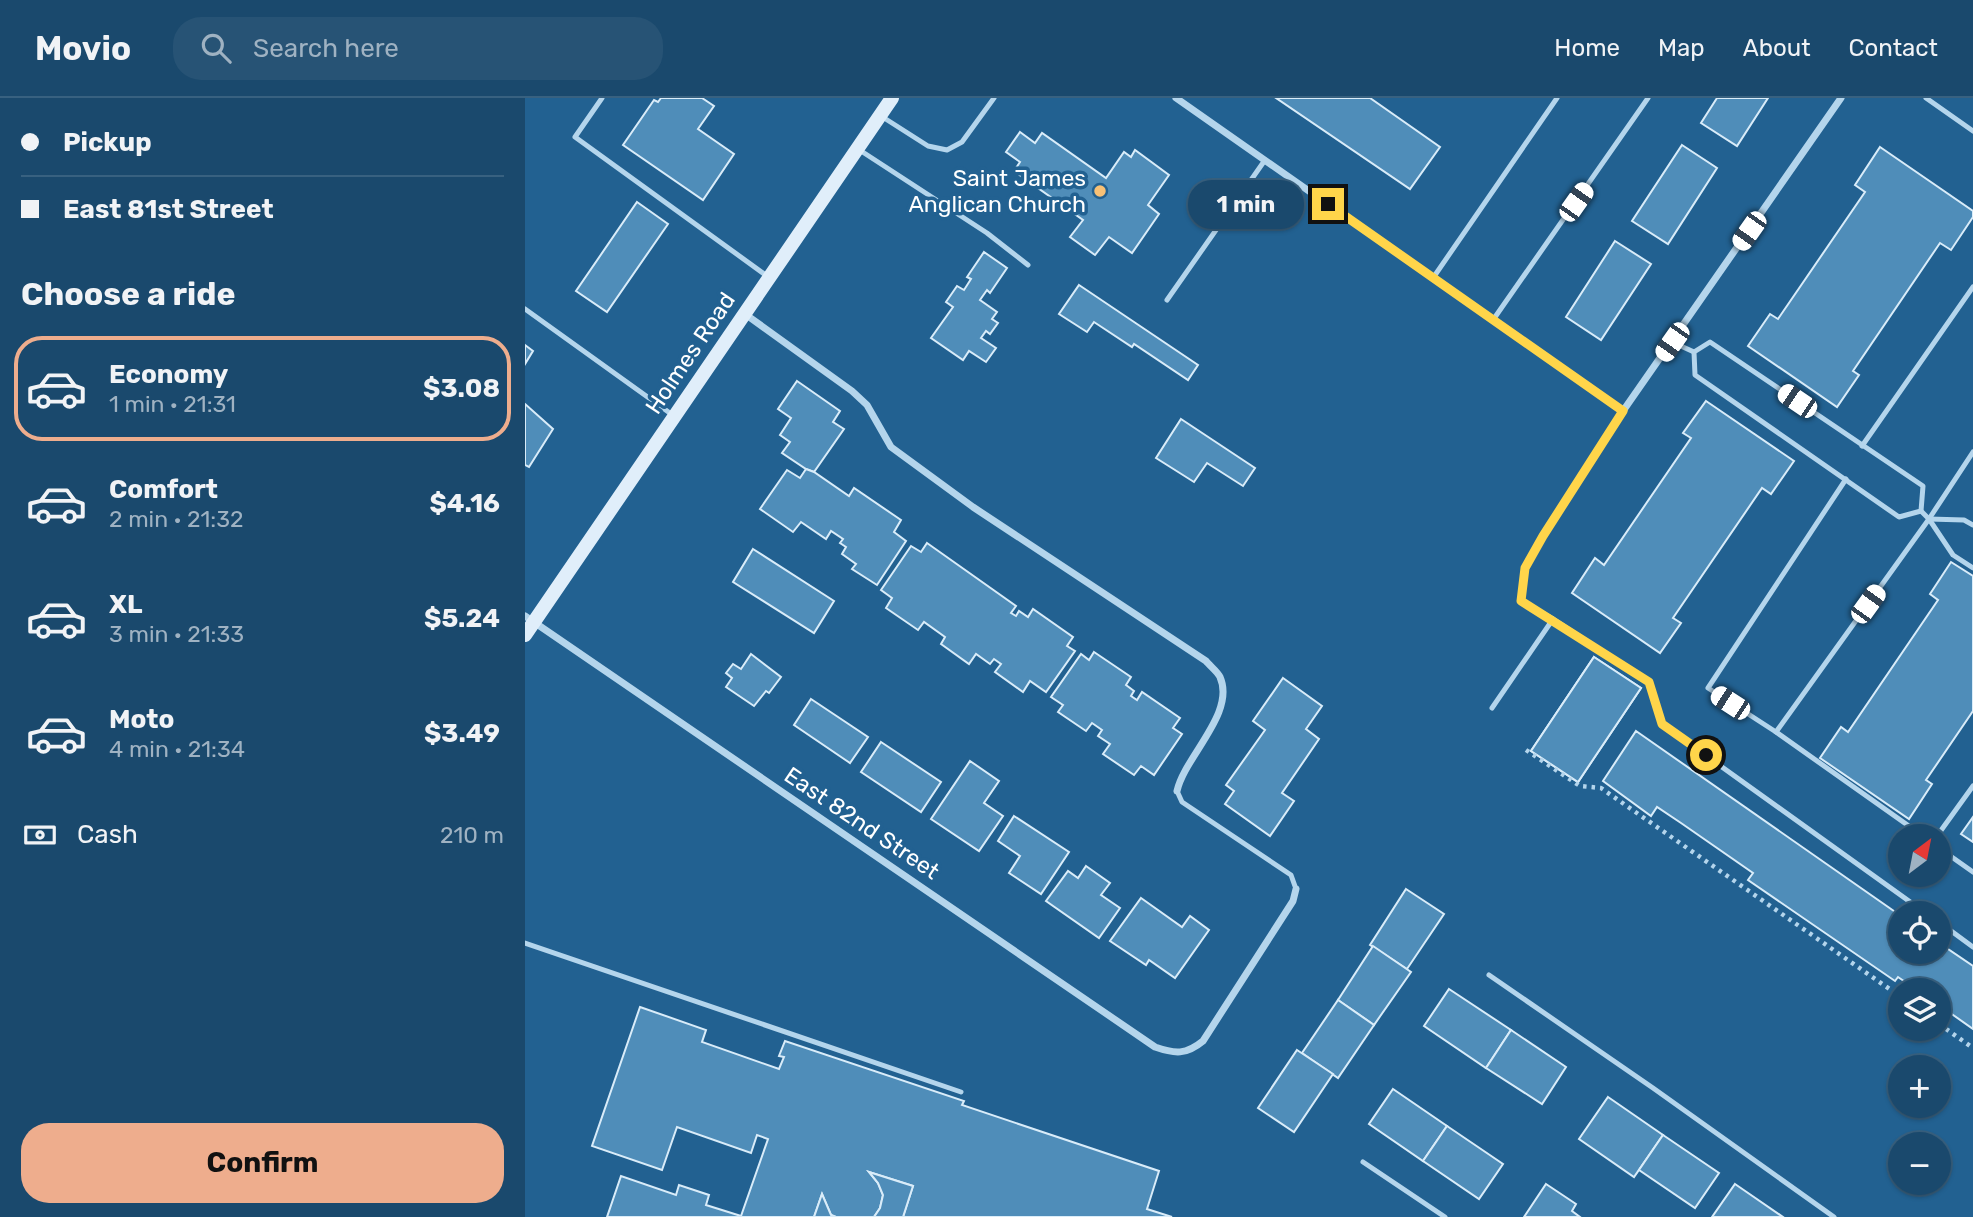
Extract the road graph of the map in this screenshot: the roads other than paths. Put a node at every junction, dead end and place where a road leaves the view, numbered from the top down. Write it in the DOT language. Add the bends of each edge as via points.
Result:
graph roads {
  1 [pos="602,98"];
  2 [pos="893,98"];
  3 [pos="994,98"];
  4 [pos="1176,98"];
  5 [pos="1557,98"];
  6 [pos="1648,98"];
  7 [pos="1841,98"];
  8 [pos="1926,98"];
  9 [pos="880,116"];
  10 [pos="1973,131"];
  11 [pos="858,149"];
  12 [pos="1265,160"];
  13 [pos="1028,265"];
  14 [pos="769,278"];
  15 [pos="1433,278"];
  16 [pos="1973,287"];
  17 [pos="1167,300"];
  18 [pos="525,309"];
  19 [pos="745,314"];
  20 [pos="1493,320"];
  21 [pos="1672,342"];
  22 [pos="1694,352"];
  23 [pos="1623,411"];
  24 [pos="674,416"];
  25 [pos="1862,446"];
  26 [pos="1973,452"];
  27 [pos="1846,479"];
  28 [pos="1921,511"];
  29 [pos="1929,519"];
  30 [pos="1973,525"];
  31 [pos="1543,536"];
  32 [pos="1973,568"];
  33 [pos="529,619"];
  34 [pos="1553,619"];
  35 [pos="525,635"];
  36 [pos="1492,708"];
  37 [pos="1776,733"];
  38 [pos="1973,786"];
  39 [pos="1177,790"];
  40 [pos="1906,824"];
  41 [pos="1946,824"];
  42 [pos="1951,856"];
  43 [pos="1973,872"];
  44 [pos="1296,889"];
  45 [pos="1909,901"];
  46 [pos="1951,931"];
  47 [pos="525,943"];
  48 [pos="1973,947"];
  49 [pos="1489,975"];
  50 [pos="961,1092"];
  51 [pos="1363,1162"];
  52 [pos="1445,1217"];
  53 [pos="1834,1217"];
  1 -- 14 [label="lane" via="575,137"];
  2 -- 9 [label="main road, Holmes Road"];
  3 -- 9 [label="lane" via="962,142 947,150 929,146"];
  4 -- 12 [label="street"];
  5 -- 15 [label="lane"];
  6 -- 20 [label="lane"];
  7 -- 21 [label="street"];
  8 -- 10 [label="lane"];
  9 -- 11 [label="main road, Holmes Road"];
  11 -- 13 [label="lane" via="988,233"];
  11 -- 14 [label="main road, Holmes Road"];
  12 -- 15 [label="street"];
  12 -- 17 [label="lane"];
  14 -- 19 [label="main road, Holmes Road"];
  15 -- 20 [label="street"];
  16 -- 25 [label="lane"];
  18 -- 24 [label="lane"];
  19 -- 24 [label="main road, Holmes Road"];
  19 -- 39 [label="street" via="852,391 867,405 891,447 972,507 1206,661 1220,677 1221,708 1180,776"];
  20 -- 23 [label="street"];
  21 -- 22 [label="lane"];
  21 -- 23 [label="street"];
  22 -- 25 [label="lane" via="1710,342"];
  22 -- 27 [label="lane" via="1695,375"];
  23 -- 31 [label="street"];
  24 -- 33 [label="main road, Holmes Road"];
  25 -- 28 [label="lane" via="1923,486"];
  26 -- 29 [label="lane"];
  27 -- 28 [label="lane" via="1899,517"];
  27 -- 37 [label="lane" via="1708,688"];
  28 -- 29 [label="lane"];
  29 -- 30 [label="lane" via="1964,520"];
  29 -- 32 [label="lane" via="1953,555"];
  29 -- 37 [label="lane"];
  31 -- 34 [label="lane" via="1525,568 1521,601"];
  33 -- 35 [label="main road, Holmes Road"];
  33 -- 44 [label="street, East 82nd Street" via="1155,1047 1181,1054 1203,1041 1293,901"];
  34 -- 36 [label="lane"];
  34 -- 45 [label="lane" via="1649,682 1662,724"];
  37 -- 40 [label="lane"];
  38 -- 41 [label="lane"];
  39 -- 44 [label="lane" via="1182,802 1291,875"];
  42 -- 43 [label="lane"];
  46 -- 48 [label="lane"];
  47 -- 50 [label="lane"];
  49 -- 53 [label="lane"];
  51 -- 52 [label="lane"];
}
